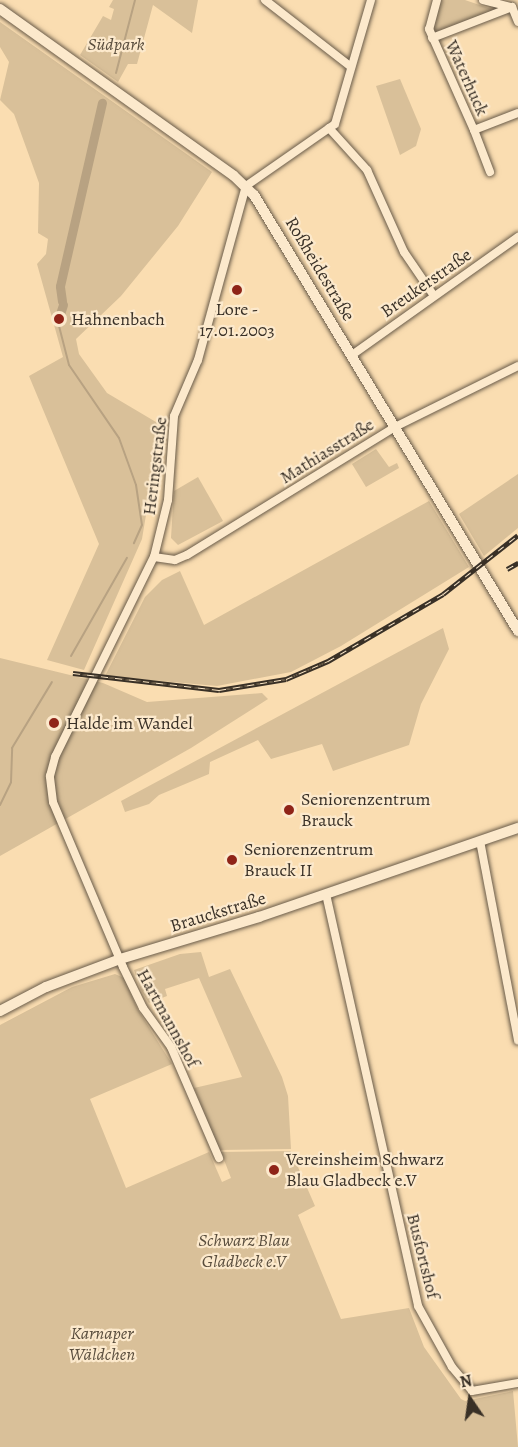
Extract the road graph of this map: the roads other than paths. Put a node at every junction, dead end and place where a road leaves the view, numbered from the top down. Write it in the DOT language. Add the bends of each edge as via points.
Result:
graph roads {
  1 [pos="265,0"];
  2 [pos="371,0"];
  3 [pos="437,0"];
  4 [pos="483,0"];
  5 [pos="512,7"];
  6 [pos="0,9"];
  7 [pos="518,22"];
  8 [pos="432,38"];
  9 [pos="351,67"];
  10 [pos="518,113"];
  11 [pos="329,128"];
  12 [pos="474,130"];
  13 [pos="490,172"];
  14 [pos="246,186"];
  15 [pos="518,237"];
  16 [pos="435,296"];
  17 [pos="352,355"];
  18 [pos="518,366"];
  19 [pos="395,427"];
  20 [pos="154,557"];
  21 [pos="518,631"];
  22 [pos="518,828"];
  23 [pos="480,841"];
  24 [pos="326,894"];
  25 [pos="120,959"];
  26 [pos="0,1011"];
  27 [pos="518,1040"];
  28 [pos="219,1158"];
  29 [pos="518,1383"];
  1 -- 9 [label="street"];
  2 -- 9 [label="street"];
  3 -- 8 [label="street, Waterhuck" via="429,29"];
  4 -- 5 [label="street"];
  5 -- 7 [label="street"];
  5 -- 8 [label="street, Waterhuck"];
  6 -- 14 [label="street, Roßheidestraße"];
  8 -- 12 [label="street, Waterhuck"];
  9 -- 11 [label="street" via="335,124"];
  10 -- 12 [label="street, Waterhuck"];
  11 -- 14 [label="street"];
  11 -- 16 [label="street" via="367,170 404,252"];
  12 -- 13 [label="street, Waterhuck"];
  14 -- 17 [label="street, Roßheidestraße" via="261,204"];
  14 -- 20 [label="street, Heringstraße" via="198,360 174,416 161,534"];
  15 -- 16 [label="street, Breukerstraße"];
  16 -- 17 [label="street, Breukerstraße"];
  17 -- 19 [label="street, Roßheidestraße"];
  18 -- 19 [label="street, Mathiasstraße"];
  19 -- 20 [label="street, Mathiasstraße" via="187,555 175,560"];
  19 -- 21 [label="street, Roßheidestraße"];
  20 -- 25 [label="street, Heringstraße" via="55,757 50,776 53,802"];
  22 -- 23 [label="street, Brauckstraße"];
  23 -- 24 [label="street, Brauckstraße"];
  23 -- 27 [label="street"];
  24 -- 25 [label="street, Brauckstraße"];
  24 -- 29 [label="street, Busfortshof" via="418,1306 452,1367 472,1391"];
  25 -- 26 [label="street, Brauckstraße" via="46,987"];
  25 -- 28 [label="street, Hartmannshof" via="142,1008 171,1047"];
}
